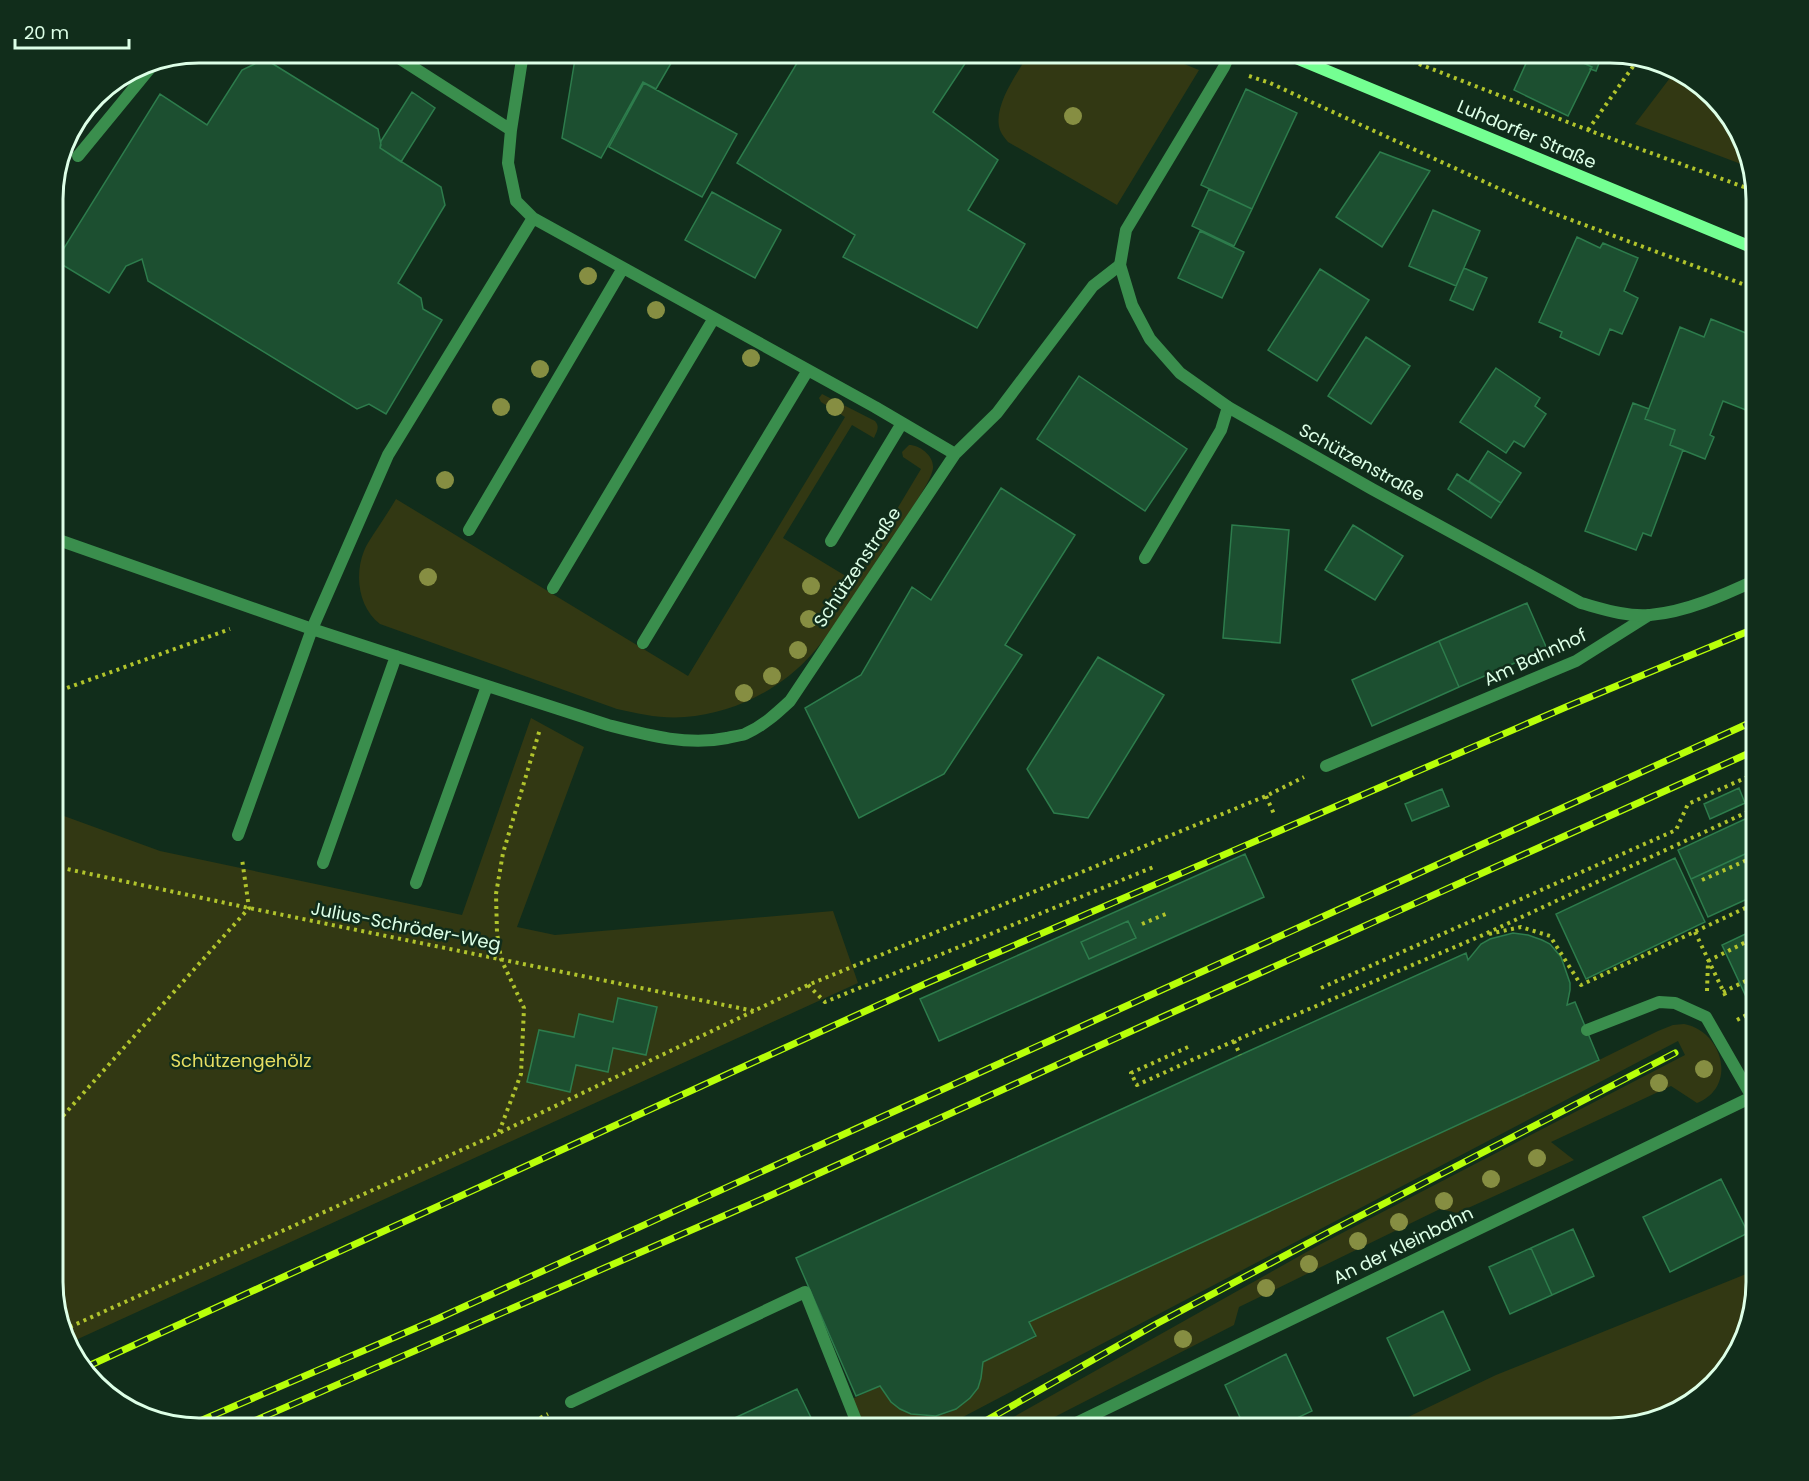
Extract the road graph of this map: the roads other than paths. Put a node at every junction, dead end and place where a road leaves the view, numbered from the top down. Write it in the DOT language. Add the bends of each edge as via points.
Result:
graph roads {
  1 [pos="408,63"];
  2 [pos="521,63"];
  3 [pos="1226,63"];
  4 [pos="1310,63"];
  5 [pos="146,74"];
  6 [pos="511,130"];
  7 [pos="78,156"];
  8 [pos="533,218"];
  9 [pos="1746,245"];
  10 [pos="1120,265"];
  11 [pos="623,268"];
  12 [pos="714,318"];
  13 [pos="808,370"];
  14 [pos="1228,407"];
  15 [pos="902,423"];
  16 [pos="954,454"];
  17 [pos="469,530"];
  18 [pos="831,541"];
  19 [pos="63,542"];
  20 [pos="1145,558"];
  21 [pos="1746,584"];
  22 [pos="553,588"];
  23 [pos="1649,615"];
  24 [pos="312,629"];
  25 [pos="643,643"];
  26 [pos="396,656"];
  27 [pos="487,686"];
  28 [pos="1326,766"];
  29 [pos="238,835"];
  30 [pos="323,862"];
  31 [pos="416,883"];
  32 [pos="1587,1030"];
  33 [pos="1746,1083"];
  34 [pos="1746,1100"];
  35 [pos="571,1402"];
  36 [pos="855,1418"];
  37 [pos="1087,1418"];
  1 -- 6 [label="street"];
  2 -- 6 [label="street"];
  3 -- 10 [label="street, Schützenstraße" via="1126,230"];
  4 -- 9 [label="main road, Luhdorfer Straße"];
  5 -- 7 [label="street"];
  6 -- 8 [label="street" via="508,164 516,201"];
  8 -- 11 [label="street"];
  8 -- 24 [label="street" via="388,455"];
  10 -- 14 [label="street, Schützenstraße" via="1132,305 1150,339 1180,373"];
  10 -- 16 [label="street, Schützenstraße" via="1093,286 997,413"];
  11 -- 12 [label="street"];
  11 -- 17 [label="street"];
  12 -- 13 [label="street"];
  12 -- 22 [label="street"];
  13 -- 15 [label="street"];
  13 -- 25 [label="street"];
  14 -- 20 [label="street" via="1221,430"];
  14 -- 23 [label="street, Schützenstraße" via="1581,603 1614,612"];
  15 -- 16 [label="street"];
  15 -- 18 [label="street"];
  16 -- 27 [label="street, Schützenstraße" via="790,701 767,722 744,734 693,741 651,735"];
  19 -- 24 [label="street, Schützenstraße"];
  21 -- 23 [label="street, Am Bahnhof" via="1680,609"];
  23 -- 28 [label="street, Am Bahnhof" via="1576,661"];
  24 -- 26 [label="street, Schützenstraße"];
  24 -- 29 [label="street"];
  26 -- 27 [label="street, Schützenstraße"];
  26 -- 30 [label="street"];
  27 -- 31 [label="street"];
  32 -- 33 [label="street" via="1659,1002 1676,1003 1707,1017"];
  34 -- 37 [label="street, An der Kleinbahn"];
  35 -- 36 [label="street" via="805,1292"];
}
